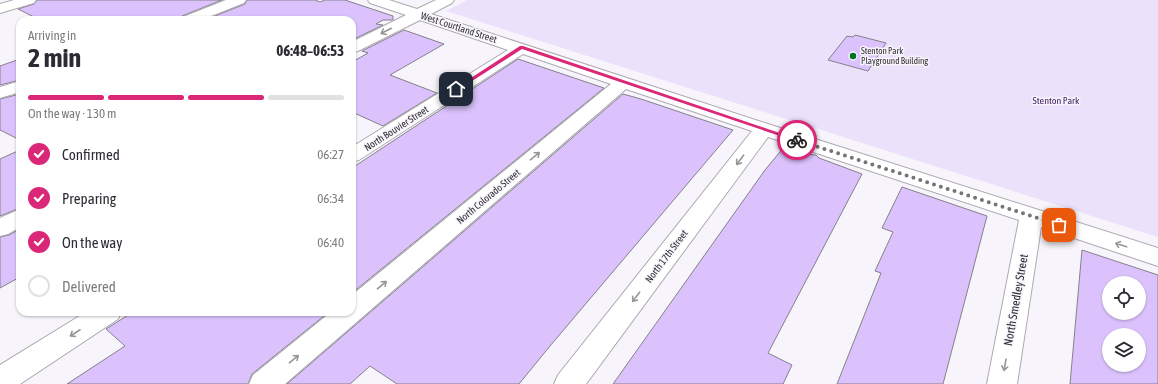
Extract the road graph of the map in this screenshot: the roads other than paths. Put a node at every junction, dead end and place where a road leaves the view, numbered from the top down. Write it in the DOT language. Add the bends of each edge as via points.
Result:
graph roads {
  1 [pos="29,0"];
  2 [pos="239,0"];
  3 [pos="375,0"];
  4 [pos="447,0"];
  5 [pos="0,9"];
  6 [pos="420,14"];
  7 [pos="198,16"];
  8 [pos="356,46"];
  9 [pos="522,48"];
  10 [pos="623,82"];
  11 [pos="16,87"];
  12 [pos="0,93"];
  13 [pos="764,129"];
  14 [pos="356,153"];
  15 [pos="1031,216"];
  16 [pos="16,220"];
  17 [pos="0,228"];
  18 [pos="1158,257"];
  19 [pos="356,307"];
  20 [pos="102,316"];
  21 [pos="345,316"];
  22 [pos="0,381"];
  23 [pos="264,384"];
  24 [pos="569,384"];
  25 [pos="1002,384"];
  1 -- 5 [label="street"];
  2 -- 7 [label="street"];
  3 -- 6 [label="street, West Courtland Street"];
  4 -- 6 [label="street"];
  6 -- 8 [label="street, one-way"];
  6 -- 9 [label="street, West Courtland Street"];
  9 -- 10 [label="street, West Courtland Street"];
  9 -- 14 [label="street, North Bouvier Street"];
  10 -- 13 [label="street, West Courtland Street"];
  19 -- 10 [label="street, North Colorado Street, one-way"];
  11 -- 12 [label="street"];
  13 -- 15 [label="street, West Courtland Street"];
  13 -- 24 [label="street, North 17th Street, one-way"];
  18 -- 15 [label="street, West Courtland Street, one-way"];
  15 -- 25 [label="street, North Smedley Street, one-way"];
  16 -- 17 [label="street"];
  20 -- 22 [label="street, one-way"];
  23 -- 21 [label="street, North Colorado Street, one-way"];
}
